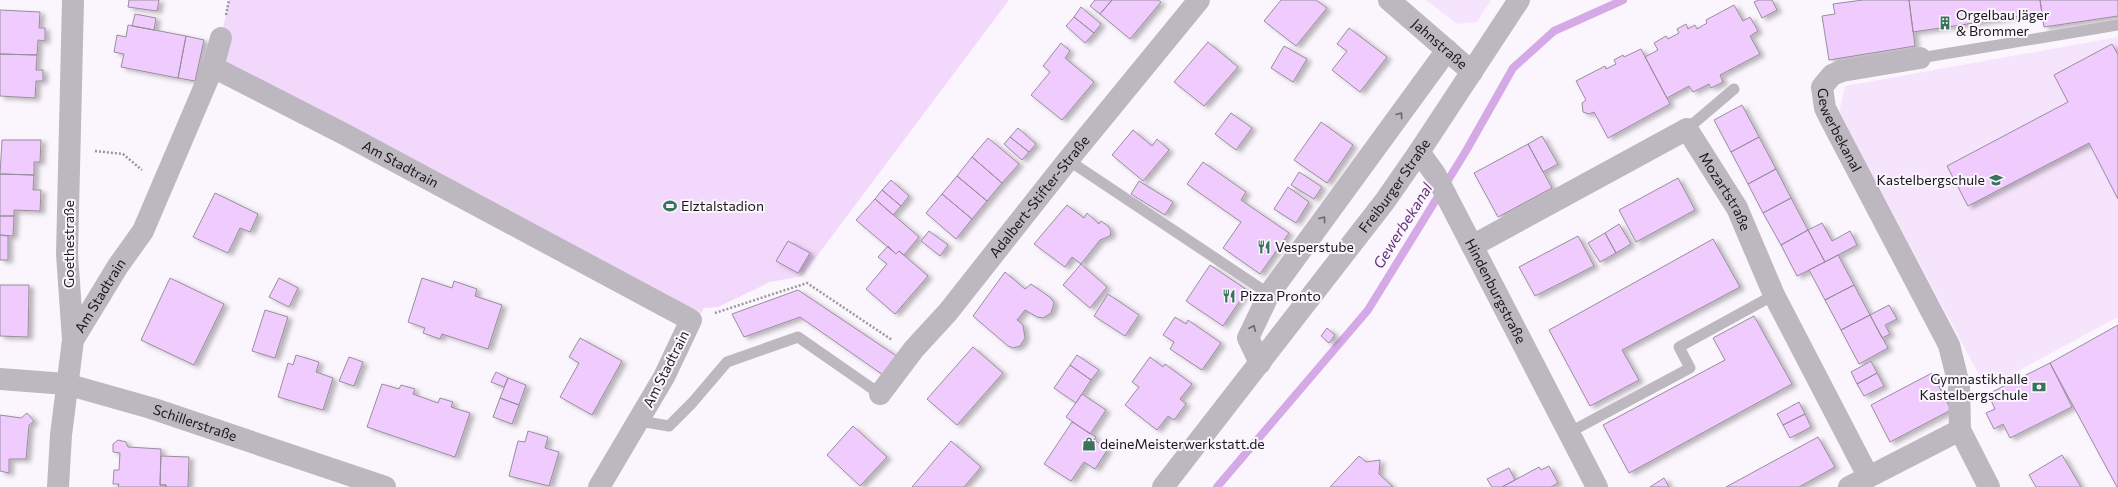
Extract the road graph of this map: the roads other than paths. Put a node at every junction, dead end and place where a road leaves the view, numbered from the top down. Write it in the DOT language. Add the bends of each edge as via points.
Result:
graph roads {
  1 [pos="73,0"];
  2 [pos="1199,0"];
  3 [pos="1389,0"];
  4 [pos="1520,0"];
  5 [pos="2118,25"];
  6 [pos="221,38"];
  7 [pos="1447,50"];
  8 [pos="1920,58"];
  9 [pos="213,67"];
  10 [pos="1472,72"];
  11 [pos="1734,89"];
  12 [pos="1688,129"];
  13 [pos="1419,152"];
  14 [pos="1068,160"];
  15 [pos="1472,246"];
  16 [pos="1269,294"];
  17 [pos="1774,295"];
  18 [pos="73,340"];
  19 [pos="1260,363"];
  20 [pos="0,379"];
  21 [pos="66,384"];
  22 [pos="880,394"];
  23 [pos="639,420"];
  24 [pos="1960,430"];
  25 [pos="1570,432"];
  26 [pos="1868,476"];
  27 [pos="58,487"];
  28 [pos="385,487"];
  29 [pos="598,487"];
  30 [pos="1163,487"];
  31 [pos="1597,487"];
  32 [pos="1849,487"];
  33 [pos="1990,487"];
  1 -- 18 [label="street, Goethestraße" via="67,254"];
  2 -- 14 [label="street, Adalbert-Stifter-Straße"];
  3 -- 7 [label="street, Jahnstraße"];
  4 -- 10 [label="street, Freiburger Straße"];
  5 -- 8 [label="lane, Gewerbekanal"];
  6 -- 9 [label="street"];
  7 -- 10 [label="street, Jahnstraße"];
  16 -- 7 [label="street, one-way"];
  8 -- 24 [label="street, Gewerbekanal" via="1842,71 1832,75 1822,87 1825,108 1949,345 1959,385"];
  9 -- 18 [label="street, Am Stadtrain" via="143,231 118,266"];
  9 -- 23 [label="street, Am Stadtrain" via="353,138 691,320 676,355"];
  10 -- 13 [label="street, Freiburger Straße"];
  11 -- 12 [label="lane"];
  12 -- 15 [label="street"];
  12 -- 17 [label="street, Mozartstraße" via="1737,208"];
  13 -- 15 [label="street, Hindenburgstraße" via="1435,174"];
  13 -- 19 [label="street, Freiburger Straße" via="1385,201"];
  14 -- 16 [label="lane"];
  14 -- 22 [label="street, Adalbert-Stifter-Straße"];
  15 -- 25 [label="street, Hindenburgstraße"];
  19 -- 16 [label="street, one-way" via="1248,338"];
  17 -- 25 [label="lane" via="1679,347 1690,368"];
  17 -- 26 [label="street, Mozartstraße"];
  18 -- 21 [label="street, Goethestraße"];
  19 -- 30 [label="street, Freiburger Straße"];
  20 -- 21 [label="street, Schillerstraße"];
  21 -- 27 [label="street, Goethestraße"];
  21 -- 28 [label="street, Schillerstraße" via="151,408"];
  22 -- 23 [label="lane" via="798,337 727,362 669,426"];
  23 -- 29 [label="street, Am Stadtrain"];
  24 -- 26 [label="street"];
  24 -- 33 [label="street"];
  25 -- 31 [label="street, Hindenburgstraße"];
  26 -- 32 [label="street"];
}
